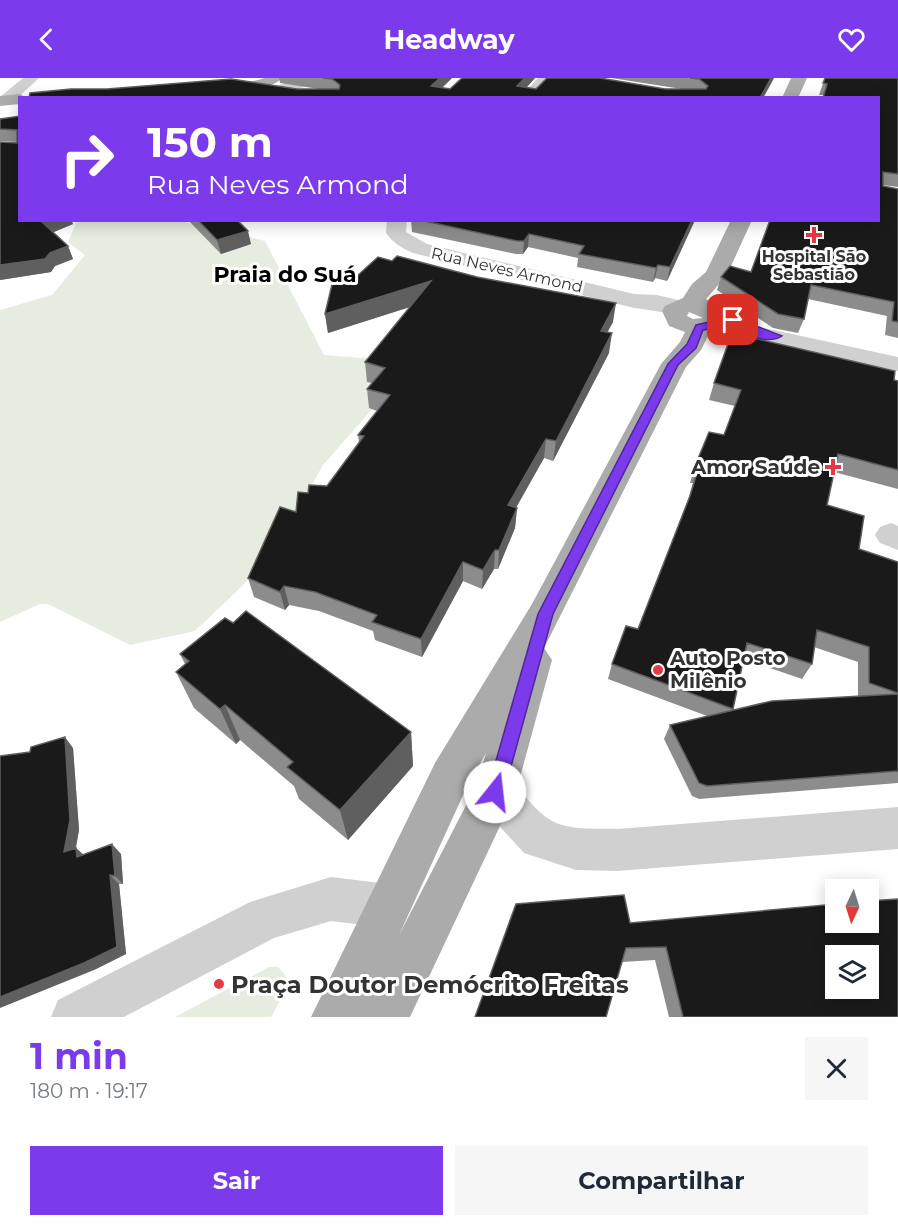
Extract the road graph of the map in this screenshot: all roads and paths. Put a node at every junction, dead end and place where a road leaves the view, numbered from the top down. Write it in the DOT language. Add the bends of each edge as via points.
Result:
graph roads {
  1 [pos="32,78"];
  2 [pos="318,78"];
  3 [pos="547,78"];
  4 [pos="793,78"];
  5 [pos="798,78"];
  6 [pos="220,81"];
  7 [pos="283,88"];
  8 [pos="315,94"];
  9 [pos="528,96"];
  10 [pos="791,96"];
  11 [pos="8,100"];
  12 [pos="397,222"];
  13 [pos="741,222"];
  14 [pos="696,316"];
  15 [pos="898,364"];
  16 [pos="545,614"];
  17 [pos="495,792"];
  18 [pos="898,828"];
  19 [pos="388,906"];
  20 [pos="75,1017"];
  21 [pos="336,1017"];
  22 [pos="384,1017"];
  1 -- 11 [label="street"];
  2 -- 7 [label="street"];
  3 -- 9 [label="street"];
  4 -- 5 [label="street"];
  5 -- 10 [label="main road"];
  6 -- 7 [label="main road"];
  7 -- 8 [label="street"];
  12 -- 14 [label="street, Rua Neves Armond" via="396,233 420,249 634,301 652,309"];
  13 -- 14 [label="main road" via="716,275 717,293"];
  14 -- 15 [label="street, Rua Neves Armond" via="744,333 777,336"];
  14 -- 16 [label="main road" via="692,345 674,364"];
  16 -- 17 [label="main road"];
  16 -- 19 [label="main road" via="450,777"];
  17 -- 18 [label="street" via="539,838 576,849 616,850"];
  17 -- 22 [label="main road"];
  19 -- 20 [label="street" via="331,899 266,918"];
  19 -- 21 [label="main road"];
  19 -- 22 [label="main road" via="403,912 406,932"];
}
